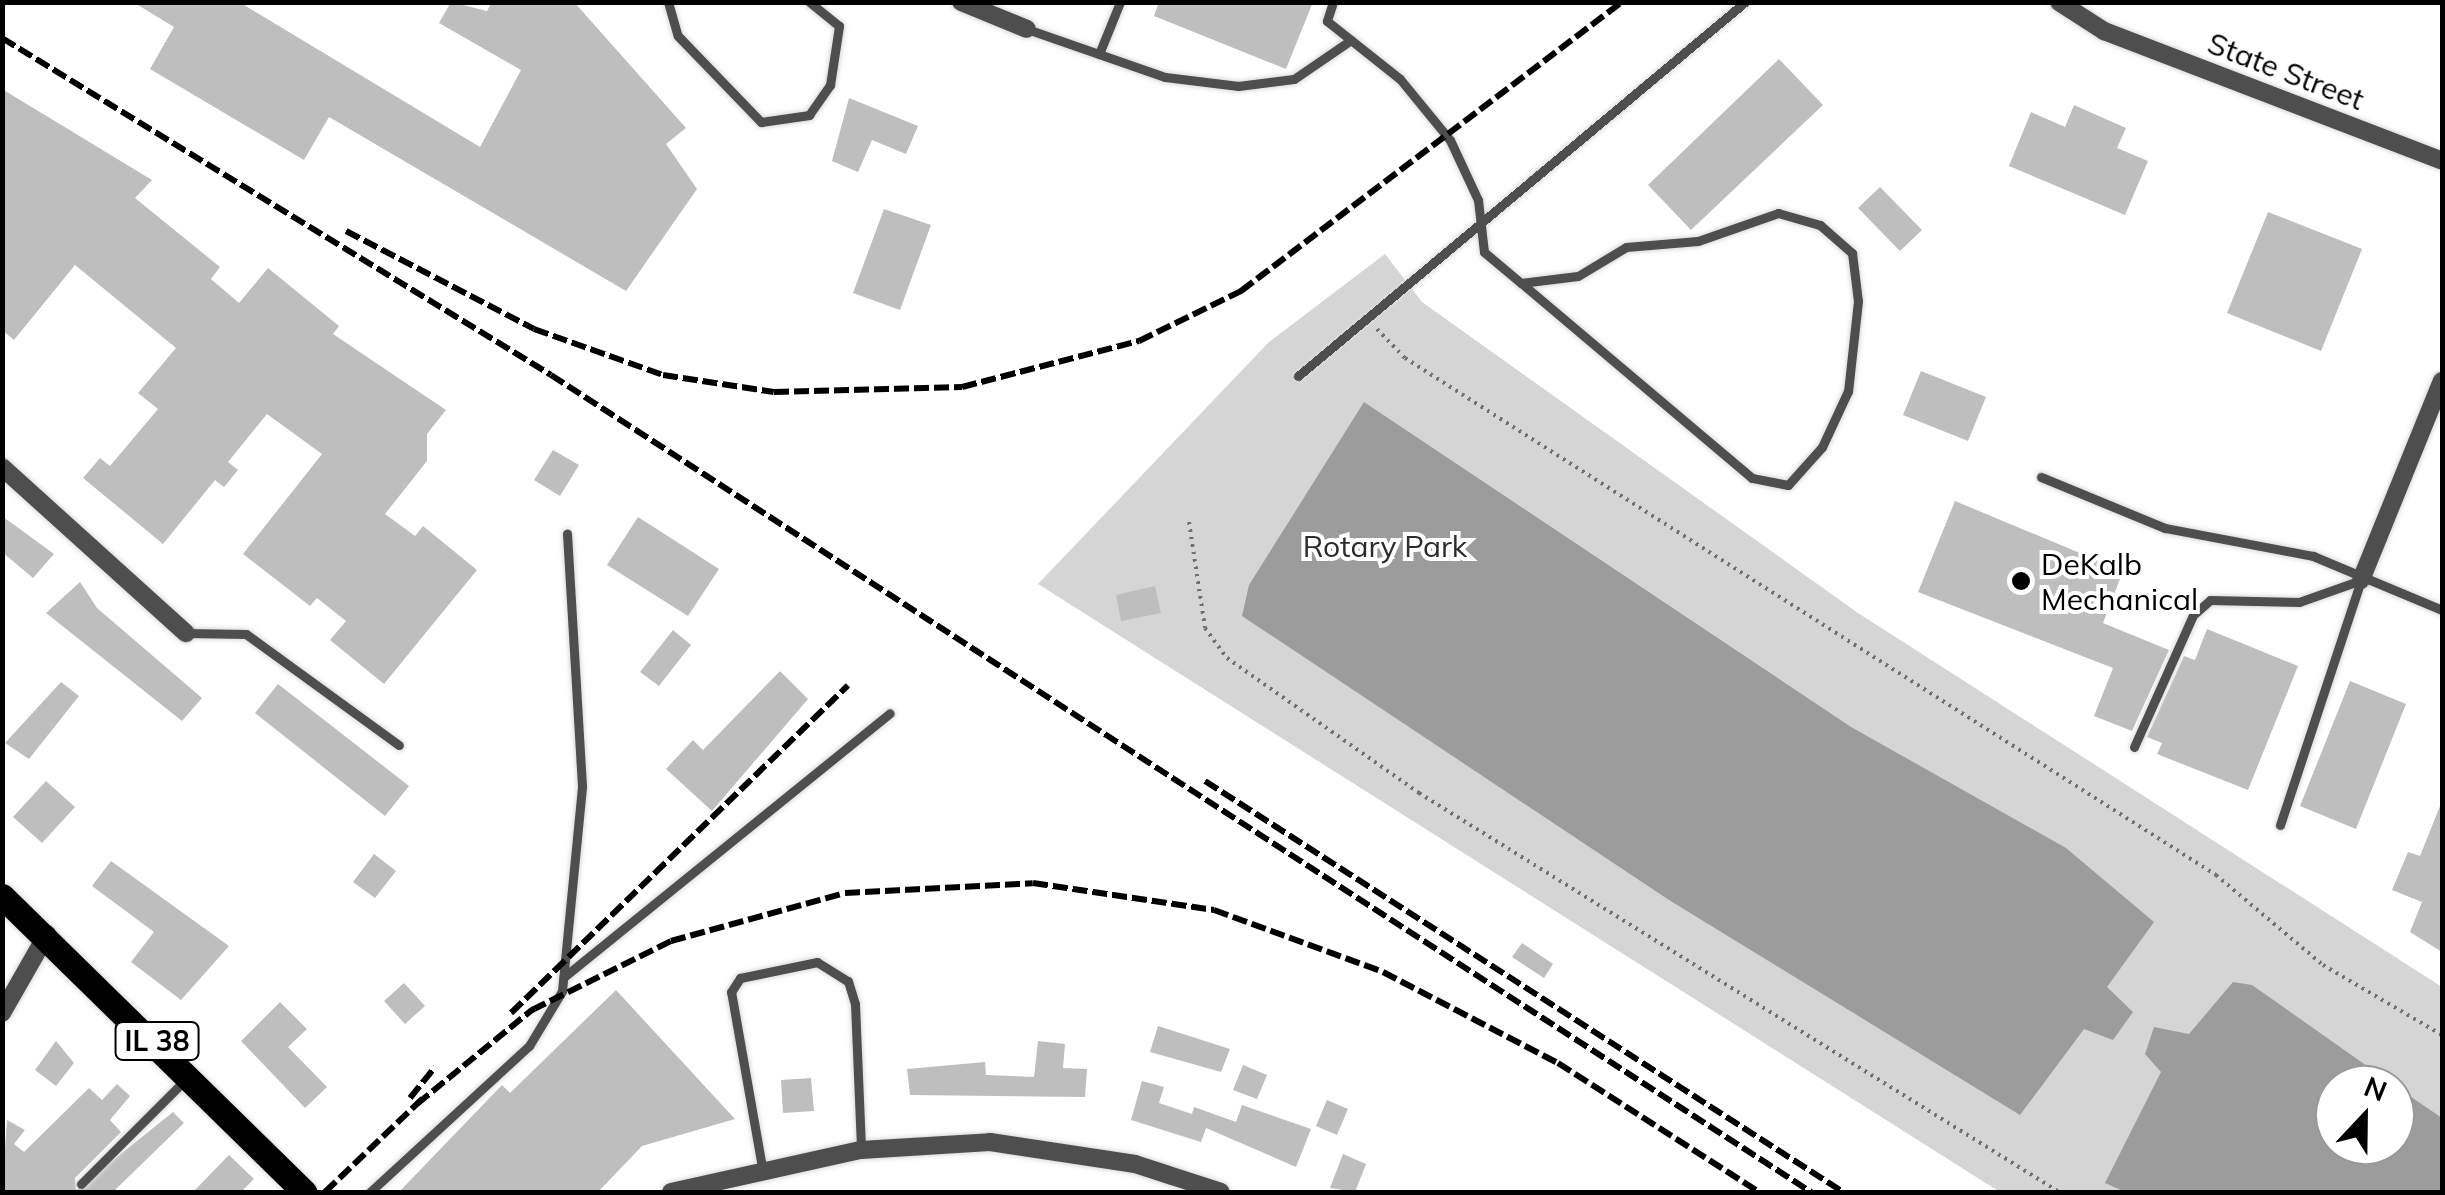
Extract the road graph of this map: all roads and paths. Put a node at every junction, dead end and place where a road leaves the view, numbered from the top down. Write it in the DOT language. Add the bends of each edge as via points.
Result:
graph roads {
  1 [pos="668,2"];
  2 [pos="809,2"];
  3 [pos="961,2"];
  4 [pos="1120,2"];
  5 [pos="1334,2"];
  6 [pos="1745,2"];
  7 [pos="2060,2"];
  8 [pos="1027,29"];
  9 [pos="1351,40"];
  10 [pos="1099,54"];
  11 [pos="2442,161"];
  12 [pos="1482,228"];
  13 [pos="1521,283"];
  14 [pos="1371,323"];
  15 [pos="1298,376"];
  16 [pos="2442,381"];
  17 [pos="2,467"];
  18 [pos="2042,476"];
  19 [pos="1189,522"];
  20 [pos="567,533"];
  21 [pos="2362,580"];
  22 [pos="2442,610"];
  23 [pos="186,633"];
  24 [pos="890,713"];
  25 [pos="399,746"];
  26 [pos="2134,747"];
  27 [pos="2280,825"];
  28 [pos="2,896"];
  29 [pos="47,934"];
  30 [pos="564,977"];
  31 [pos="2,1013"];
  32 [pos="2442,1035"];
  33 [pos="190,1074"];
  34 [pos="861,1150"];
  35 [pos="762,1167"];
  36 [pos="80,1184"];
  37 [pos="1208,1190"];
  38 [pos="304,1192"];
  39 [pos="370,1192"];
  40 [pos="671,1192"];
  41 [pos="2059,1192"];
  1 -- 2 [label="lane" via="678,36 761,122 809,116 830,85 840,26"];
  3 -- 8 [label="street"];
  4 -- 10 [label="lane"];
  5 -- 9 [label="lane" via="1327,21"];
  6 -- 12 [label="lane"];
  7 -- 11 [label="street, State Street" via="2104,30"];
  8 -- 10 [label="lane"];
  9 -- 10 [label="lane" via="1294,79 1238,86 1165,78"];
  9 -- 12 [label="lane" via="1450,140"];
  12 -- 13 [label="lane" via="1484,252"];
  12 -- 14 [label="lane"];
  13 -- 13 [label="lane" via="1578,276 1626,246 1698,241 1778,213 1820,226 1852,253 1858,301 1848,391 1822,447 1788,484 1752,478"];
  14 -- 15 [label="lane"];
  14 -- 32 [label="path" via="1405,358 2216,876 2323,965"];
  16 -- 21 [label="street"];
  17 -- 23 [label="street"];
  18 -- 21 [label="lane" via="2165,528 2313,556"];
  19 -- 41 [label="path" via="1205,628 1227,658 1419,793"];
  20 -- 30 [label="lane" via="582,786"];
  21 -- 22 [label="lane"];
  21 -- 26 [label="lane" via="2300,602 2210,600 2192,615"];
  21 -- 27 [label="lane"];
  23 -- 25 [label="lane" via="246,634"];
  24 -- 30 [label="lane"];
  28 -- 29 [label="main road, IL 38"];
  29 -- 31 [label="street"];
  29 -- 33 [label="main road, IL 38"];
  30 -- 39 [label="lane" via="528,1046"];
  33 -- 36 [label="lane"];
  33 -- 38 [label="main road, IL 38"];
  34 -- 35 [label="street"];
  34 -- 35 [label="lane" via="855,1004 848,981 817,962 740,978 730,992"];
  34 -- 37 [label="street" via="1029,1146"];
  35 -- 40 [label="street"];
}
